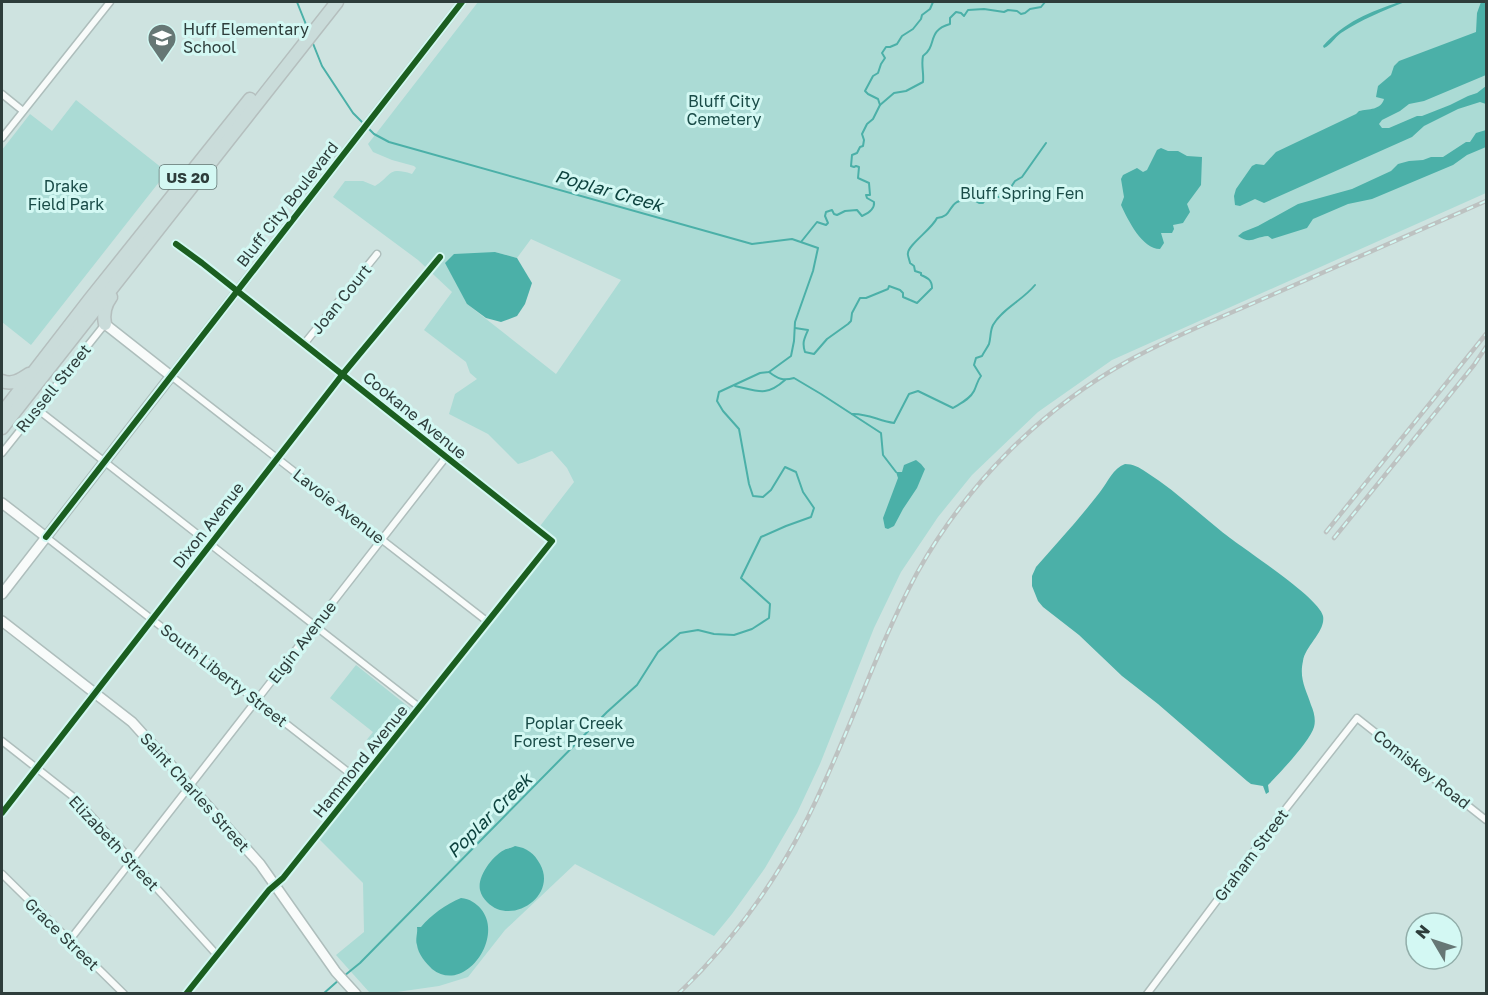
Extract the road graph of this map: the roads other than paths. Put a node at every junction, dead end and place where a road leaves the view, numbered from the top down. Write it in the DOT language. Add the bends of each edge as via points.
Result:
graph roads {
  1 [pos="110,2"];
  2 [pos="327,2"];
  3 [pos="337,2"];
  4 [pos="462,2"];
  5 [pos="316,23"];
  6 [pos="299,43"];
  7 [pos="2,94"];
  8 [pos="23,111"];
  9 [pos="2,138"];
  10 [pos="147,242"];
  11 [pos="176,244"];
  12 [pos="377,254"];
  13 [pos="440,257"];
  14 [pos="237,290"];
  15 [pos="105,324"];
  16 [pos="304,344"];
  17 [pos="37,368"];
  18 [pos="342,375"];
  19 [pos="171,376"];
  20 [pos="2,381"];
  21 [pos="37,409"];
  22 [pos="2,413"];
  23 [pos="2,428"];
  24 [pos="2,453"];
  25 [pos="446,457"];
  26 [pos="278,458"];
  27 [pos="104,462"];
  28 [pos="2,503"];
  29 [pos="46,537"];
  30 [pos="382,540"];
  31 [pos="552,541"];
  32 [pos="210,544"];
  33 [pos="2,594"];
  34 [pos="153,619"];
  35 [pos="2,621"];
  36 [pos="488,622"];
  37 [pos="314,626"];
  38 [pos="95,694"];
  39 [pos="257,701"];
  40 [pos="420,707"];
  41 [pos="1357,718"];
  42 [pos="2,741"];
  43 [pos="37,768"];
  44 [pos="361,782"];
  45 [pos="189,787"];
  46 [pos="2,813"];
  47 [pos="1486,820"];
  48 [pos="131,861"];
  49 [pos="2,874"];
  50 [pos="275,885"];
  51 [pos="69,941"];
  52 [pos="217,955"];
  53 [pos="353,991"];
  54 [pos="124,993"];
  55 [pos="186,993"];
  56 [pos="1147,993"];
  1 -- 8 [label="street"];
  2 -- 5 [label="highway, US 20"];
  3 -- 5 [label="highway, US 20"];
  4 -- 14 [label="street, Bluff City Boulevard"];
  5 -- 6 [label="highway, US 20"];
  6 -- 10 [label="highway, US 20"];
  6 -- 17 [label="highway, US 20"];
  7 -- 8 [label="street"];
  8 -- 9 [label="street"];
  10 -- 15 [label="highway" via="107,302"];
  10 -- 23 [label="highway, US 20"];
  11 -- 14 [label="street, Cookane Avenue"];
  12 -- 16 [label="street, Joan Court"];
  13 -- 18 [label="street, Dixon Avenue"];
  14 -- 16 [label="street, Cookane Avenue"];
  14 -- 19 [label="street, Bluff City Boulevard"];
  15 -- 19 [label="main road, Lavoie Avenue"];
  15 -- 21 [label="street, Russell Street"];
  16 -- 18 [label="street, Cookane Avenue"];
  17 -- 20 [label="highway" via="16,381"];
  17 -- 22 [label="highway, US 20"];
  18 -- 25 [label="street, Cookane Avenue"];
  18 -- 26 [label="street, Dixon Avenue"];
  19 -- 26 [label="street, Lavoie Avenue"];
  19 -- 27 [label="main road, Bluff City Boulevard"];
  21 -- 24 [label="street, Russell Street"];
  21 -- 27 [label="street"];
  25 -- 30 [label="street, Elgin Avenue"];
  25 -- 31 [label="street, Cookane Avenue"];
  26 -- 30 [label="street, Lavoie Avenue"];
  26 -- 32 [label="street, Dixon Avenue"];
  27 -- 29 [label="main road, Bluff City Boulevard"];
  27 -- 32 [label="street"];
  28 -- 29 [label="main road, South Liberty Street"];
  29 -- 33 [label="main road, Bluff City Boulevard"];
  29 -- 34 [label="street, South Liberty Street"];
  30 -- 36 [label="street, Lavoie Avenue"];
  30 -- 37 [label="street, Elgin Avenue"];
  31 -- 36 [label="street, Hammond Avenue"];
  32 -- 34 [label="street, Dixon Avenue"];
  32 -- 37 [label="street"];
  34 -- 38 [label="street, Dixon Avenue"];
  34 -- 39 [label="street, South Liberty Street"];
  35 -- 38 [label="main road, Saint Charles Street"];
  36 -- 40 [label="street, Hammond Avenue"];
  37 -- 39 [label="street, Elgin Avenue"];
  37 -- 40 [label="street"];
  38 -- 43 [label="street, Dixon Avenue"];
  38 -- 45 [label="main road, Saint Charles Street" via="132,722"];
  39 -- 44 [label="street, South Liberty Street"];
  39 -- 45 [label="street, Elgin Avenue"];
  40 -- 44 [label="street, Hammond Avenue"];
  41 -- 47 [label="street, Comiskey Road"];
  41 -- 56 [label="street, Graham Street"];
  42 -- 43 [label="street, Elizabeth Street"];
  43 -- 46 [label="street, Dixon Avenue"];
  43 -- 48 [label="street, Elizabeth Street" via="76,799"];
  44 -- 50 [label="street, Hammond Avenue"];
  45 -- 48 [label="street, Elgin Avenue"];
  45 -- 50 [label="main road, Saint Charles Street"];
  48 -- 51 [label="street, Elgin Avenue"];
  48 -- 52 [label="street, Elizabeth Street"];
  49 -- 51 [label="street, Grace Street"];
  50 -- 52 [label="street, Hammond Avenue"];
  50 -- 53 [label="main road, Saint Charles Street"];
  51 -- 54 [label="street, Grace Street"];
  52 -- 55 [label="street, Hammond Avenue"];
}
